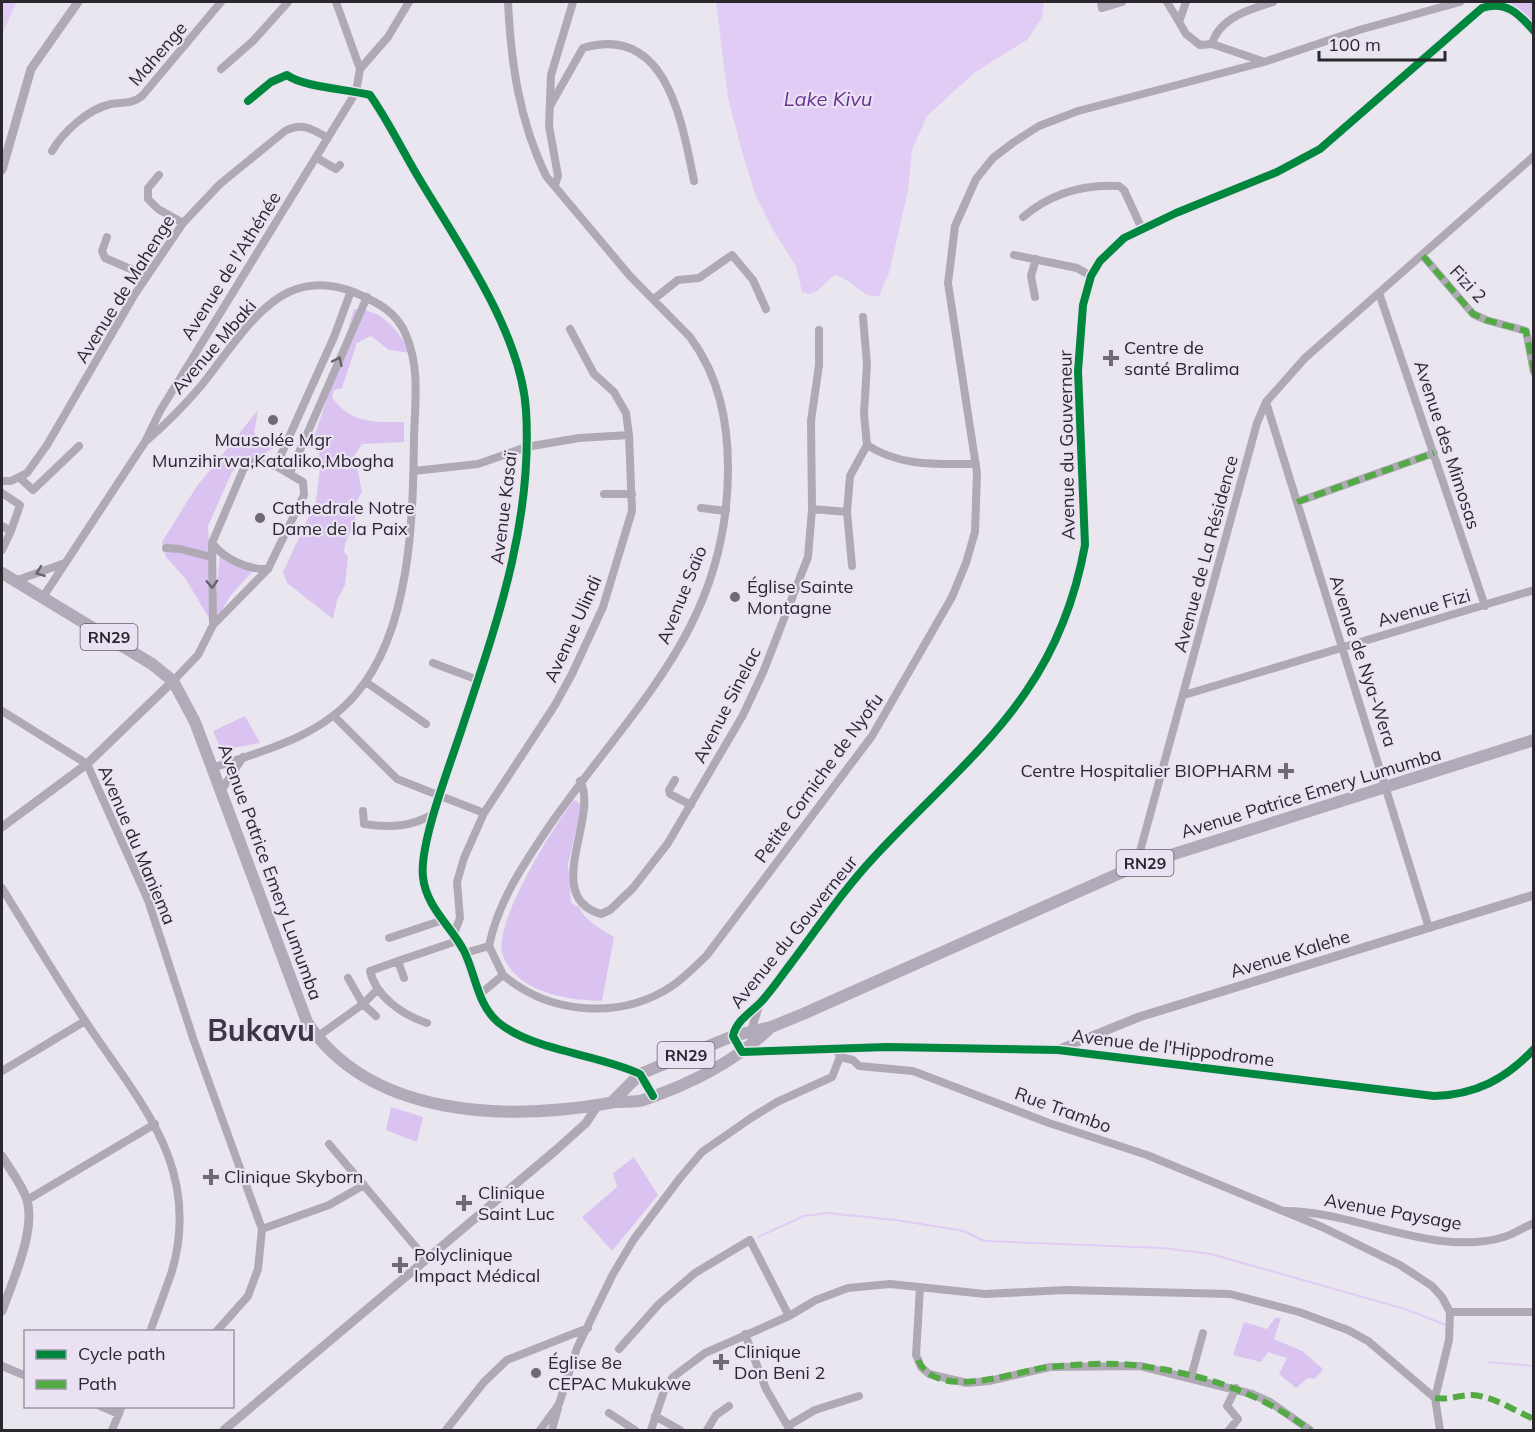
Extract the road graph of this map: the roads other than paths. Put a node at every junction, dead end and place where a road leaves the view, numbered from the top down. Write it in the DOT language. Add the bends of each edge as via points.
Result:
graph roads {
  1 [pos="78,2"];
  2 [pos="221,2"];
  3 [pos="288,2"];
  4 [pos="336,2"];
  5 [pos="409,2"];
  6 [pos="508,2"];
  7 [pos="573,2"];
  8 [pos="1101,2"];
  9 [pos="1122,2"];
  10 [pos="1167,2"];
  11 [pos="1186,2"];
  12 [pos="1273,2"];
  13 [pos="1460,2"];
  14 [pos="1498,3"];
  15 [pos="1179,22"];
  16 [pos="1533,31"];
  17 [pos="1212,44"];
  18 [pos="1264,62"];
  19 [pos="221,69"];
  20 [pos="360,69"];
  21 [pos="356,92"];
  22 [pos="248,101"];
  23 [pos="550,106"];
  24 [pos="328,138"];
  25 [pos="52,151"];
  26 [pos="1533,156"];
  27 [pos="318,158"];
  28 [pos="340,165"];
  29 [pos="2,170"];
  30 [pos="159,175"];
  31 [pos="694,181"];
  32 [pos="555,185"];
  33 [pos="1023,217"];
  34 [pos="183,223"];
  35 [pos="1142,229"];
  36 [pos="107,237"];
  37 [pos="1014,255"];
  38 [pos="1423,256"];
  39 [pos="1036,259"];
  40 [pos="147,276"];
  41 [pos="1092,276"];
  42 [pos="351,291"];
  43 [pos="1379,293"];
  44 [pos="367,297"];
  45 [pos="1035,297"];
  46 [pos="654,299"];
  47 [pos="766,309"];
  48 [pos="864,316"];
  49 [pos="570,328"];
  50 [pos="819,330"];
  51 [pos="334,337"];
  52 [pos="347,342"];
  53 [pos="1533,372"];
  54 [pos="312,388"];
  55 [pos="323,393"];
  56 [pos="1266,402"];
  57 [pos="629,435"];
  58 [pos="145,442"];
  59 [pos="79,446"];
  60 [pos="867,446"];
  61 [pos="526,447"];
  62 [pos="1434,453"];
  63 [pos="976,464"];
  64 [pos="276,466"];
  65 [pos="414,471"];
  66 [pos="290,473"];
  67 [pos="20,478"];
  68 [pos="2,481"];
  69 [pos="2,493"];
  70 [pos="604,494"];
  71 [pos="632,494"];
  72 [pos="1297,502"];
  73 [pos="701,508"];
  74 [pos="812,509"];
  75 [pos="726,511"];
  76 [pos="848,512"];
  77 [pos="2,526"];
  78 [pos="11,531"];
  79 [pos="212,543"];
  80 [pos="166,548"];
  81 [pos="2,550"];
  82 [pos="211,557"];
  83 [pos="65,563"];
  84 [pos="852,566"];
  85 [pos="268,569"];
  86 [pos="2,573"];
  87 [pos="15,581"];
  88 [pos="1533,590"];
  89 [pos="43,597"];
  90 [pos="1485,606"];
  91 [pos="213,625"];
  92 [pos="1342,648"];
  93 [pos="433,663"];
  94 [pos="478,680"];
  95 [pos="173,681"];
  96 [pos="366,682"];
  97 [pos="1184,695"];
  98 [pos="2,711"];
  99 [pos="334,716"];
  100 [pos="426,724"];
  101 [pos="1533,740"];
  102 [pos="243,758"];
  103 [pos="87,764"];
  104 [pos="212,768"];
  105 [pos="675,780"];
  106 [pos="580,781"];
  107 [pos="1387,787"];
  108 [pos="221,791"];
  109 [pos="440,794"];
  110 [pos="691,805"];
  111 [pos="363,811"];
  112 [pos="435,813"];
  113 [pos="484,813"];
  114 [pos="2,827"];
  115 [pos="1136,866"];
  116 [pos="2,888"];
  117 [pos="1533,896"];
  118 [pos="440,921"];
  119 [pos="1429,928"];
  120 [pos="389,938"];
  121 [pos="455,938"];
  122 [pos="489,946"];
  123 [pos="465,953"];
  124 [pos="398,962"];
  125 [pos="503,975"];
  126 [pos="348,978"];
  127 [pos="404,978"];
  128 [pos="377,990"];
  129 [pos="479,995"];
  130 [pos="761,1002"];
  131 [pos="363,1004"];
  132 [pos="376,1016"];
  133 [pos="85,1021"];
  134 [pos="427,1023"];
  135 [pos="733,1036"];
  136 [pos="317,1037"];
  137 [pos="753,1037"];
  138 [pos="1533,1048"];
  139 [pos="794,1049"];
  140 [pos="1058,1050"];
  141 [pos="742,1052"];
  142 [pos="838,1053"];
  143 [pos="2,1071"];
  144 [pos="640,1074"];
  145 [pos="653,1096"];
  146 [pos="612,1102"];
  147 [pos="598,1105"];
  148 [pos="155,1124"];
  149 [pos="329,1144"];
  150 [pos="2,1156"];
  151 [pos="364,1185"];
  152 [pos="27,1200"];
  153 [pos="1281,1211"];
  154 [pos="1533,1223"];
  155 [pos="262,1229"];
  156 [pos="426,1259"];
  157 [pos="920,1287"];
  158 [pos="2,1311"];
  159 [pos="1450,1312"];
  160 [pos="1533,1312"];
  161 [pos="789,1316"];
  162 [pos="588,1328"];
  163 [pos="151,1330"];
  164 [pos="218,1330"];
  165 [pos="1203,1333"];
  166 [pos="746,1334"];
  167 [pos="619,1349"];
  168 [pos="2,1366"];
  169 [pos="24,1375"];
  170 [pos="1191,1377"];
  171 [pos="1236,1388"];
  172 [pos="859,1396"];
  173 [pos="1435,1398"];
  174 [pos="559,1404"];
  175 [pos="729,1406"];
  176 [pos="105,1408"];
  177 [pos="120,1411"];
  178 [pos="609,1413"];
  179 [pos="655,1416"];
  180 [pos="789,1429"];
  181 [pos="112,1431"];
  182 [pos="224,1431"];
  183 [pos="446,1431"];
  184 [pos="540,1431"];
  185 [pos="552,1431"];
  186 [pos="635,1431"];
  187 [pos="651,1431"];
  188 [pos="680,1431"];
  189 [pos="707,1431"];
  190 [pos="1229,1431"];
  191 [pos="1310,1431"];
  192 [pos="1440,1431"];
  1 -- 29 [label="street" via="31,69"];
  2 -- 25 [label="street, Mahenge" via="142,96 95,110 63,135"];
  3 -- 19 [label="street"];
  4 -- 20 [label="street"];
  5 -- 20 [label="street" via="388,37"];
  6 -- 32 [label="street, Avenue Saïo" via="518,99 540,163"];
  7 -- 23 [label="street" via="551,75"];
  8 -- 9 [label="street" via="1102,8"];
  10 -- 15 [label="street"];
  11 -- 15 [label="street"];
  12 -- 17 [label="street" via="1235,16 1215,35"];
  13 -- 18 [label="street, Petite Corniche de Nyofu"];
  14 -- 16 [label="street, Avenue du Gouverneur" via="1511,8"];
  14 -- 35 [label="street, Avenue du Gouverneur" via="1482,8 1320,149 1277,172"];
  15 -- 17 [label="street" via="1200,45"];
  17 -- 18 [label="street"];
  18 -- 63 [label="street, Petite Corniche de Nyofu" via="1107,102 1039,126 993,158 976,179 955,226 948,283"];
  20 -- 21 [label="street, Avenue de l'Athénée"];
  21 -- 22 [label="street" via="296,82 287,75 271,82"];
  21 -- 24 [label="street, Avenue de l'Athénée"];
  21 -- 61 [label="street, Avenue Kasaï" via="370,95 377,105 487,294 518,372 526,407"];
  23 -- 31 [label="street" via="584,48 615,43 636,51 660,71 670,88"];
  23 -- 32 [label="street" via="550,137 558,176"];
  24 -- 27 [label="street, Avenue de l'Athénée"];
  24 -- 34 [label="street, Avenue de Mahenge" via="304,126 296,125 285,131 220,183"];
  26 -- 38 [label="street"];
  27 -- 28 [label="street" via="336,169"];
  27 -- 58 [label="street, Avenue de l'Athénée" via="197,349"];
  30 -- 34 [label="street" via="148,188 148,199"];
  32 -- 46 [label="street, Avenue Saïo" via="608,251"];
  33 -- 35 [label="street" via="1042,201 1062,193 1119,186"];
  34 -- 40 [label="street, Avenue de Mahenge"];
  35 -- 41 [label="street, Avenue du Gouverneur" via="1109,250"];
  36 -- 40 [label="street" via="102,251 105,258"];
  37 -- 39 [label="street"];
  38 -- 43 [label="street"];
  38 -- 53 [label="street, Fizi 2" via="1473,314 1526,330"];
  39 -- 41 [label="street" via="1077,268"];
  39 -- 45 [label="street" via="1031,276"];
  40 -- 67 [label="street, Avenue de Mahenge" via="47,446"];
  41 -- 130 [label="street, Avenue du Gouverneur" via="1083,305 1078,371 1085,545 1081,571 1058,637 1034,683 992,739 874,857"];
  42 -- 44 [label="street, Avenue Mbaki"];
  42 -- 51 [label="street"];
  42 -- 58 [label="street, Avenue Mbaki" via="319,285 277,298 169,422"];
  43 -- 56 [label="street, Avenue de La Résidence" via="1305,358"];
  43 -- 62 [label="street, Avenue des Mimosas"];
  44 -- 52 [label="street"];
  44 -- 65 [label="street, Avenue Mbaki" via="389,309 406,333 414,355"];
  46 -- 47 [label="street" via="678,280 699,278 732,255 753,280"];
  46 -- 75 [label="street, Avenue Saïo" via="701,352 719,392 727,445"];
  48 -- 60 [label="street"];
  49 -- 57 [label="street, Avenue Ulindi" via="594,374 622,403"];
  50 -- 74 [label="street, Avenue Sinelac" via="810,442"];
  51 -- 52 [label="street"];
  51 -- 54 [label="street"];
  55 -- 52 [label="street, one-way"];
  54 -- 55 [label="street"];
  54 -- 64 [label="street"];
  55 -- 66 [label="street"];
  56 -- 72 [label="street, Avenue de Nya-Wera"];
  56 -- 97 [label="street, Avenue de La Résidence" via="1257,423"];
  57 -- 61 [label="street"];
  57 -- 71 [label="street, Avenue Ulindi"];
  58 -- 83 [label="street, Avenue de l'Athénée"];
  59 -- 67 [label="street" via="33,490"];
  60 -- 63 [label="street" via="906,462"];
  60 -- 76 [label="street" via="850,476"];
  61 -- 65 [label="street" via="478,464"];
  61 -- 94 [label="street, Avenue Kasaï" via="513,566"];
  62 -- 72 [label="street"];
  62 -- 90 [label="street, Avenue des Mimosas"];
  63 -- 125 [label="street, Petite Corniche de Nyofu" via="975,532 952,597 872,736 707,955 671,987 627,1006 564,1006 530,994"];
  64 -- 66 [label="street"];
  64 -- 79 [label="street" via="255,461 244,468"];
  65 -- 96 [label="street, Avenue Mbaki" via="409,562 381,654"];
  66 -- 85 [label="street" via="303,482 304,495"];
  67 -- 68 [label="street"];
  69 -- 78 [label="street" via="20,506"];
  70 -- 71 [label="street"];
  71 -- 113 [label="street, Avenue Ulindi" via="626,537 603,607 555,705"];
  72 -- 92 [label="street, Avenue de Nya-Wera"];
  73 -- 75 [label="street"];
  74 -- 76 [label="street"];
  74 -- 110 [label="street, Avenue Sinelac" via="807,557 764,670"];
  75 -- 106 [label="street, Avenue Saïo" via="716,562 679,650 648,697"];
  76 -- 84 [label="street"];
  77 -- 78 [label="street"];
  78 -- 81 [label="street"];
  79 -- 82 [label="street"];
  79 -- 85 [label="street" via="220,553 254,570"];
  80 -- 82 [label="street"];
  82 -- 91 [label="street, one-way"];
  83 -- 87 [label="street, one-way"];
  83 -- 89 [label="street, Avenue de l'Athénée"];
  85 -- 91 [label="street"];
  86 -- 87 [label="main road, Avenue Patrice Emery Lumumba / RN29"];
  87 -- 89 [label="main road, Avenue Patrice Emery Lumumba / RN29"];
  88 -- 90 [label="street, Avenue Fizi"];
  89 -- 95 [label="main road, Avenue Patrice Emery Lumumba / RN29"];
  90 -- 92 [label="street, Avenue Fizi"];
  91 -- 95 [label="street" via="198,655"];
  92 -- 97 [label="street, Avenue Fizi"];
  92 -- 107 [label="street, Avenue de Nya-Wera"];
  93 -- 94 [label="street"];
  94 -- 109 [label="street, Avenue Kasaï"];
  95 -- 103 [label="street"];
  95 -- 104 [label="main road, Avenue Patrice Emery Lumumba / RN29" via="195,722"];
  96 -- 99 [label="street, Avenue Mbaki"];
  96 -- 100 [label="street"];
  97 -- 115 [label="street, Avenue de La Résidence"];
  98 -- 103 [label="street, Avenue du Maniema"];
  99 -- 102 [label="street, Avenue Mbaki" via="285,743"];
  99 -- 109 [label="street" via="397,778"];
  101 -- 107 [label="main road, Avenue Patrice Emery Lumumba / RN29"];
  102 -- 104 [label="street, Avenue Mbaki"];
  102 -- 108 [label="street"];
  103 -- 114 [label="street"];
  103 -- 155 [label="street, Avenue du Maniema" via="148,900"];
  104 -- 108 [label="main road, Avenue Patrice Emery Lumumba / RN29"];
  105 -- 110 [label="street" via="670,794"];
  106 -- 110 [label="street, Avenue Sinelac" via="586,800 574,854 576,892 582,903 601,914 610,910 654,864"];
  106 -- 122 [label="street, Avenue Saïo" via="524,863 504,902"];
  107 -- 115 [label="main road, Avenue Patrice Emery Lumumba / RN29"];
  107 -- 119 [label="street, Avenue de Nya-Wera"];
  108 -- 136 [label="main road, Avenue Patrice Emery Lumumba / RN29" via="299,1005"];
  109 -- 112 [label="street, Avenue Kasaï"];
  109 -- 113 [label="street"];
  111 -- 112 [label="street" via="364,824 403,826 417,824"];
  112 -- 118 [label="street, Avenue Kasaï" via="422,873"];
  113 -- 121 [label="street, Avenue Ulindi" via="459,872 460,918"];
  115 -- 137 [label="main road, Avenue Patrice Emery Lumumba / RN29"];
  116 -- 133 [label="street"];
  117 -- 119 [label="street, Avenue Kalehe"];
  118 -- 120 [label="street"];
  118 -- 121 [label="street, Avenue Kasaï"];
  119 -- 140 [label="street, Avenue Kalehe" via="1139,1017"];
  121 -- 123 [label="street, Avenue Kasaï"];
  121 -- 124 [label="street"];
  122 -- 123 [label="street"];
  122 -- 125 [label="street"];
  123 -- 129 [label="street, Avenue Kasaï"];
  124 -- 127 [label="street"];
  124 -- 128 [label="street" via="370,971"];
  125 -- 129 [label="street"];
  126 -- 131 [label="street"];
  128 -- 131 [label="street"];
  128 -- 134 [label="street" via="412,1018"];
  129 -- 144 [label="street, Avenue Kasaï" via="498,1023 517,1034"];
  130 -- 135 [label="street, Avenue du Gouverneur" via="737,1024"];
  130 -- 137 [label="street"];
  131 -- 132 [label="street"];
  131 -- 136 [label="street"];
  133 -- 143 [label="street"];
  133 -- 148 [label="street"];
  135 -- 137 [label="main road, Avenue Patrice Emery Lumumba / RN29"];
  135 -- 141 [label="street"];
  135 -- 144 [label="main road, Avenue Patrice Emery Lumumba / RN29"];
  136 -- 147 [label="main road, Avenue Patrice Emery Lumumba / RN29" via="346,1067 397,1095 522,1110"];
  137 -- 139 [label="street, Avenue de l'Hippodrome"];
  137 -- 141 [label="main road, Avenue Patrice Emery Lumumba / RN29"];
  138 -- 140 [label="street, Avenue de l'Hippodrome" via="1514,1070 1481,1088 1434,1096"];
  139 -- 141 [label="street, Avenue de l'Hippodrome"];
  139 -- 142 [label="street, Avenue de l'Hippodrome"];
  140 -- 142 [label="street, Avenue de l'Hippodrome" via="959,1047"];
  141 -- 145 [label="main road, Avenue Patrice Emery Lumumba / RN29"];
  142 -- 153 [label="street, Rue Trambo" via="871,1069 913,1071 954,1085 1049,1123 1147,1155"];
  142 -- 162 [label="street" via="832,1077 777,1102 702,1152 634,1239 597,1303"];
  144 -- 145 [label="street"];
  144 -- 146 [label="main road, Avenue Patrice Emery Lumumba / RN29"];
  145 -- 146 [label="main road, Avenue Patrice Emery Lumumba / RN29" via="644,1101"];
  146 -- 147 [label="main road, Avenue Patrice Emery Lumumba / RN29"];
  147 -- 156 [label="street" via="586,1123 556,1150"];
  148 -- 152 [label="street"];
  148 -- 163 [label="street" via="173,1167 178,1234 172,1270"];
  149 -- 151 [label="street"];
  150 -- 152 [label="street"];
  151 -- 155 [label="street" via="329,1205"];
  151 -- 156 [label="street"];
  152 -- 158 [label="street" via="28,1229"];
  153 -- 154 [label="street, Avenue Paysage" via="1303,1211 1460,1242 1504,1237"];
  153 -- 159 [label="street, Rue Trambo" via="1400,1265 1432,1286"];
  155 -- 164 [label="street, Avenue du Maniema" via="258,1269 248,1296"];
  156 -- 182 [label="street"];
  157 -- 161 [label="street" via="890,1284 848,1288"];
  157 -- 170 [label="street" via="916,1355 929,1374 967,1383 989,1382 1050,1367 1115,1364"];
  157 -- 173 [label="street" via="985,1294 1066,1290 1230,1294 1348,1330 1368,1341"];
  159 -- 160 [label="street"];
  159 -- 173 [label="street" via="1449,1340"];
  161 -- 166 [label="street"];
  161 -- 167 [label="street" via="750,1240 695,1274 659,1304"];
  162 -- 174 [label="street" via="577,1348"];
  162 -- 183 [label="street" via="507,1360 484,1382"];
  165 -- 170 [label="street"];
  166 -- 179 [label="street" via="705,1353 673,1377"];
  166 -- 180 [label="street" via="766,1389"];
  168 -- 169 [label="street"];
  170 -- 171 [label="street"];
  171 -- 190 [label="street" via="1227,1406 1238,1419"];
  171 -- 191 [label="street" via="1270,1402"];
  172 -- 180 [label="street" via="815,1410"];
  173 -- 192 [label="street"];
  174 -- 184 [label="street"];
  174 -- 185 [label="street"];
  175 -- 189 [label="street" via="716,1415"];
  176 -- 177 [label="street"];
  177 -- 181 [label="street"];
  178 -- 186 [label="street"];
  179 -- 187 [label="street"];
  179 -- 188 [label="street"];
}
